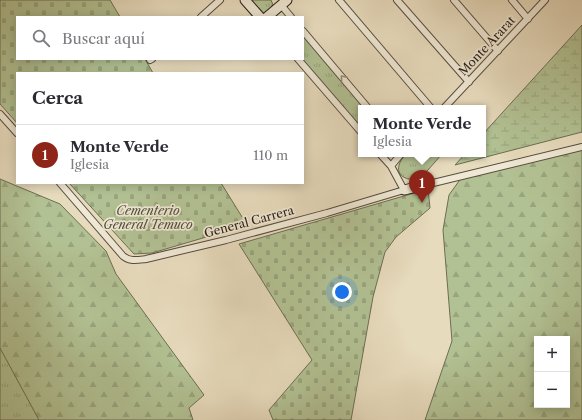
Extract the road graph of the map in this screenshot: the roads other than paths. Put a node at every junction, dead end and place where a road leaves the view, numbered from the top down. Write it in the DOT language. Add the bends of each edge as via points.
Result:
graph roads {
  1 [pos="220,0"];
  2 [pos="244,0"];
  3 [pos="339,0"];
  4 [pos="397,0"];
  5 [pos="454,0"];
  6 [pos="512,0"];
  7 [pos="545,0"];
  8 [pos="282,2"];
  9 [pos="202,16"];
  10 [pos="259,16"];
  11 [pos="268,16"];
  12 [pos="290,16"];
  13 [pos="528,18"];
  14 [pos="304,32"];
  15 [pos="498,51"];
  16 [pos="299,60"];
  17 [pos="469,82"];
  18 [pos="365,105"];
  19 [pos="428,105"];
  20 [pos="447,105"];
  21 [pos="0,114"];
  22 [pos="358,129"];
  23 [pos="16,132"];
  24 [pos="582,146"];
  25 [pos="383,157"];
  26 [pos="398,157"];
  27 [pos="391,166"];
  28 [pos="61,184"];
  29 [pos="429,184"];
  30 [pos="404,190"];
  1 -- 9 [label="street"];
  2 -- 10 [label="street"];
  3 -- 19 [label="street"];
  4 -- 17 [label="street"];
  5 -- 15 [label="street"];
  6 -- 13 [label="street"];
  7 -- 13 [label="street, Monte Ararat"];
  8 -- 11 [label="street"];
  8 -- 12 [label="street"];
  13 -- 15 [label="street, Monte Ararat"];
  18 -- 14 [label="street, one-way"];
  15 -- 17 [label="street, Monte Ararat"];
  16 -- 22 [label="street"];
  17 -- 20 [label="street, Monte Ararat"];
  21 -- 23 [label="street"];
  24 -- 29 [label="street"];
  25 -- 27 [label="street"];
  26 -- 27 [label="street"];
  27 -- 30 [label="street"];
  28 -- 30 [label="street, General Carrera" via="123,256 134,260 226,240"];
  29 -- 30 [label="street"];
}
